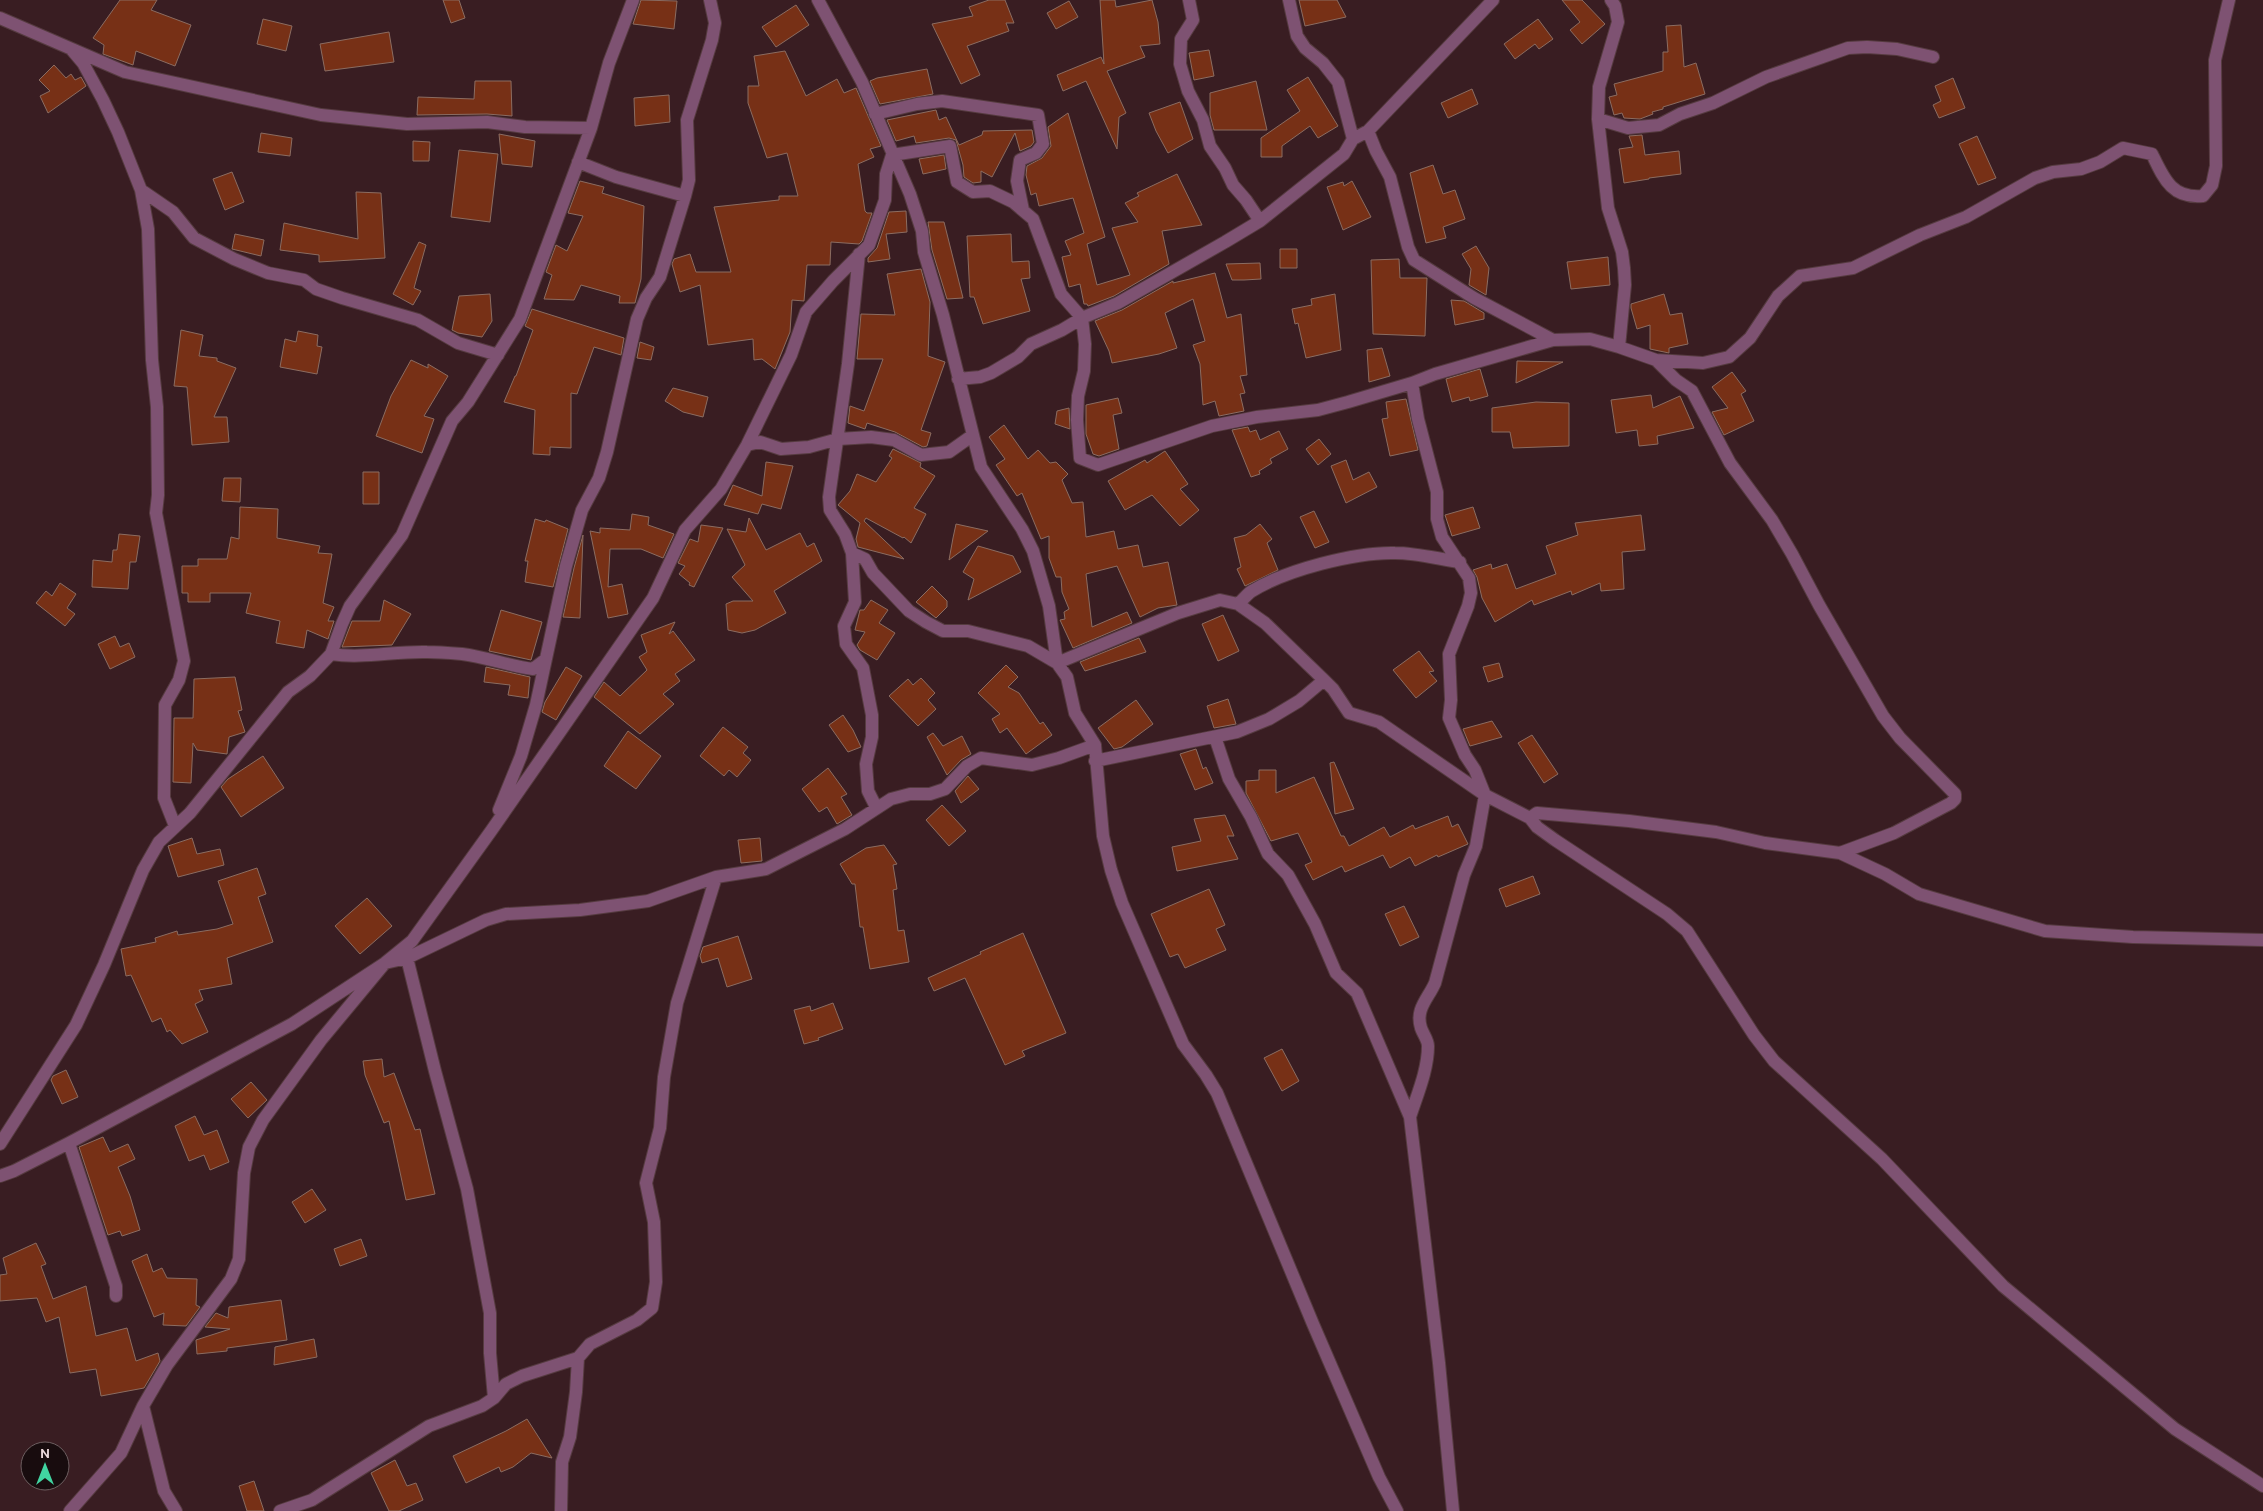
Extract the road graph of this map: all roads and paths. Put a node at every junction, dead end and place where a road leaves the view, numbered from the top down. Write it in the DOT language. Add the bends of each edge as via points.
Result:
graph roads {
  1 [pos="633,0"];
  2 [pos="710,0"];
  3 [pos="818,0"];
  4 [pos="1189,0"];
  5 [pos="1289,0"];
  6 [pos="1493,0"];
  7 [pos="1611,0"];
  8 [pos="2229,0"];
  9 [pos="0,18"];
  10 [pos="72,50"];
  11 [pos="1934,57"];
  12 [pos="875,114"];
  13 [pos="1598,119"];
  14 [pos="591,128"];
  15 [pos="1368,131"];
  16 [pos="1353,139"];
  17 [pos="892,155"];
  18 [pos="578,162"];
  19 [pos="141,190"];
  20 [pos="685,196"];
  21 [pos="1023,210"];
  22 [pos="1260,221"];
  23 [pos="859,254"];
  24 [pos="1082,318"];
  25 [pos="1553,340"];
  26 [pos="1619,347"];
  27 [pos="498,355"];
  28 [pos="1656,360"];
  29 [pos="958,379"];
  30 [pos="1412,383"];
  31 [pos="973,435"];
  32 [pos="838,439"];
  33 [pos="747,446"];
  34 [pos="852,553"];
  35 [pos="1460,562"];
  36 [pos="1238,604"];
  37 [pos="330,654"];
  38 [pos="546,659"];
  39 [pos="1057,663"];
  40 [pos="1324,680"];
  41 [pos="1215,737"];
  42 [pos="1095,745"];
  43 [pos="1095,761"];
  44 [pos="1485,795"];
  45 [pos="876,807"];
  46 [pos="1530,818"];
  47 [pos="175,826"];
  48 [pos="491,831"];
  49 [pos="1840,853"];
  50 [pos="716,877"];
  51 [pos="2263,940"];
  52 [pos="407,958"];
  53 [pos="385,963"];
  54 [pos="1410,1118"];
  55 [pos="69,1143"];
  56 [pos="0,1144"];
  57 [pos="0,1176"];
  58 [pos="116,1296"];
  59 [pos="578,1358"];
  60 [pos="494,1398"];
  61 [pos="143,1406"];
  62 [pos="2263,1486"];
  63 [pos="70,1511"];
  64 [pos="176,1511"];
  65 [pos="280,1511"];
  66 [pos="562,1511"];
  67 [pos="1398,1511"];
  68 [pos="1453,1511"];
  1 -- 14 [label="street" via="609,63"];
  2 -- 20 [label="street" via="715,24 687,120 689,180"];
  3 -- 12 [label="street" via="862,82"];
  4 -- 22 [label="street" via="1192,20 1181,38 1180,64 1188,91 1203,120 1210,146"];
  5 -- 16 [label="street" via="1297,36 1338,82"];
  6 -- 15 [label="street"];
  7 -- 13 [label="street" via="1618,22 1599,87"];
  8 -- 28 [label="street" via="2215,60 2216,166 2212,185 2204,196 2188,198 2174,190 2152,154 2124,148 2080,169 2035,178 1966,217 1920,235 1853,268 1800,276 1778,296 1750,338 1729,357 1703,363"];
  9 -- 10 [label="street"];
  10 -- 14 [label="street" via="125,72 321,115 407,124 487,122 525,127"];
  10 -- 19 [label="street" via="104,100"];
  11 -- 13 [label="street" via="1897,49 1848,48 1766,77 1659,125 1628,128"];
  12 -- 17 [label="street"];
  12 -- 21 [label="street" via="942,101 1038,115 1042,144 1036,152 1020,160 1017,181"];
  13 -- 26 [label="street" via="1608,208 1624,268"];
  14 -- 18 [label="street"];
  15 -- 16 [label="street"];
  15 -- 25 [label="street" via="1390,177 1414,260 1474,298"];
  16 -- 22 [label="street" via="1344,154"];
  17 -- 21 [label="street" via="950,146 957,182 973,192 990,191"];
  17 -- 23 [label="street" via="886,174 886,200 879,222 869,245"];
  17 -- 29 [label="street" via="922,231 924,252"];
  18 -- 20 [label="street" via="616,177"];
  18 -- 27 [label="street" via="520,319"];
  19 -- 27 [label="street" via="173,212 194,238 234,259 268,273 304,280 316,290 418,320 458,343"];
  19 -- 47 [label="street" via="148,229 152,360 158,407 156,513 184,661 179,680 165,705 164,798"];
  20 -- 38 [label="street" via="660,277 637,319 607,452 580,517"];
  21 -- 24 [label="street" via="1033,218 1061,294"];
  22 -- 24 [label="street" via="1118,303"];
  23 -- 32 [label="street"];
  23 -- 33 [label="street" via="806,312 791,355"];
  24 -- 29 [label="street" via="1031,344 1018,357 992,373"];
  24 -- 30 [label="street" via="1086,344 1078,396 1080,458 1098,464 1212,426 1318,410"];
  25 -- 26 [label="street" via="1590,339"];
  25 -- 30 [label="street"];
  26 -- 28 [label="street"];
  27 -- 37 [label="street" via="452,421 402,535 350,606"];
  28 -- 49 [label="street" via="1692,391 1730,463 1772,520 1883,716 1955,794 1951,804 1894,833"];
  29 -- 31 [label="street"];
  30 -- 35 [label="street" via="1437,492 1437,519 1442,537"];
  31 -- 32 [label="street" via="949,452 921,455 894,440 872,437"];
  31 -- 39 [label="street" via="981,466 1034,551 1049,606"];
  32 -- 33 [label="street" via="809,447 781,449 760,442"];
  32 -- 34 [label="street" via="828,497 830,510"];
  33 -- 48 [label="street" via="721,488 685,530 653,598"];
  34 -- 39 [label="street" via="865,560 909,611 926,622 943,631 968,631 1028,646"];
  34 -- 45 [label="street" via="854,602 844,626 846,644 863,668 872,715 872,737 866,764 868,791"];
  35 -- 36 [label="street" via="1396,553 1339,559 1251,591"];
  35 -- 44 [label="street" via="1469,578 1471,593 1449,654 1449,718"];
  36 -- 39 [label="street" via="1220,600 1178,613"];
  36 -- 40 [label="street" via="1265,623"];
  37 -- 38 [label="street" via="351,657 386,653 463,654 534,670"];
  37 -- 47 [label="street" via="310,676 288,692 190,813"];
  38 -- 48 [label="street" via="521,756"];
  39 -- 42 [label="street" via="1067,677 1075,712"];
  40 -- 41 [label="street" via="1269,719"];
  40 -- 44 [label="street" via="1349,714 1379,722"];
  41 -- 43 [label="street"];
  41 -- 54 [label="street" via="1229,778 1268,854 1288,875 1315,924 1336,973 1357,993"];
  42 -- 43 [label="street"];
  42 -- 45 [label="street" via="1032,765 981,758 967,766 945,789 930,794 910,794"];
  43 -- 67 [label="street" via="1103,836 1110,870 1122,903 1183,1044 1217,1093 1379,1477"];
  44 -- 46 [label="street"];
  44 -- 54 [label="street" via="1476,846 1464,875 1436,983 1420,1009 1421,1028 1428,1044 1426,1064"];
  45 -- 50 [label="street" via="845,829 766,868"];
  46 -- 49 [label="street" via="1537,813 1629,821"];
  46 -- 62 [label="street" via="1554,840 1667,914 1687,931 1774,1061 1882,1159 2003,1286 2175,1429"];
  47 -- 56 [label="street" via="159,842 143,870 76,1024"];
  48 -- 53 [label="street" via="412,941"];
  49 -- 51 [label="street" via="1918,894 2045,931"];
  50 -- 52 [label="street" via="648,901 580,910 506,914 486,920"];
  50 -- 59 [label="street" via="677,1002 664,1077 660,1128 646,1182 654,1222 656,1282 652,1308 637,1320 590,1344"];
  52 -- 53 [label="street"];
  52 -- 60 [label="street" via="468,1189 490,1313"];
  53 -- 55 [label="street" via="292,1024"];
  53 -- 61 [label="street" via="321,1040 262,1120 249,1147 244,1173 239,1259 231,1279 167,1365"];
  54 -- 68 [label="street"];
  55 -- 57 [label="street"];
  55 -- 58 [label="street" via="116,1286"];
  59 -- 60 [label="street" via="522,1376 506,1384"];
  59 -- 66 [label="street" via="570,1437 562,1462"];
  60 -- 65 [label="street" via="482,1406 429,1426 312,1500"];
  61 -- 63 [label="street" via="121,1453"];
  61 -- 64 [label="street" via="164,1491"];
}
